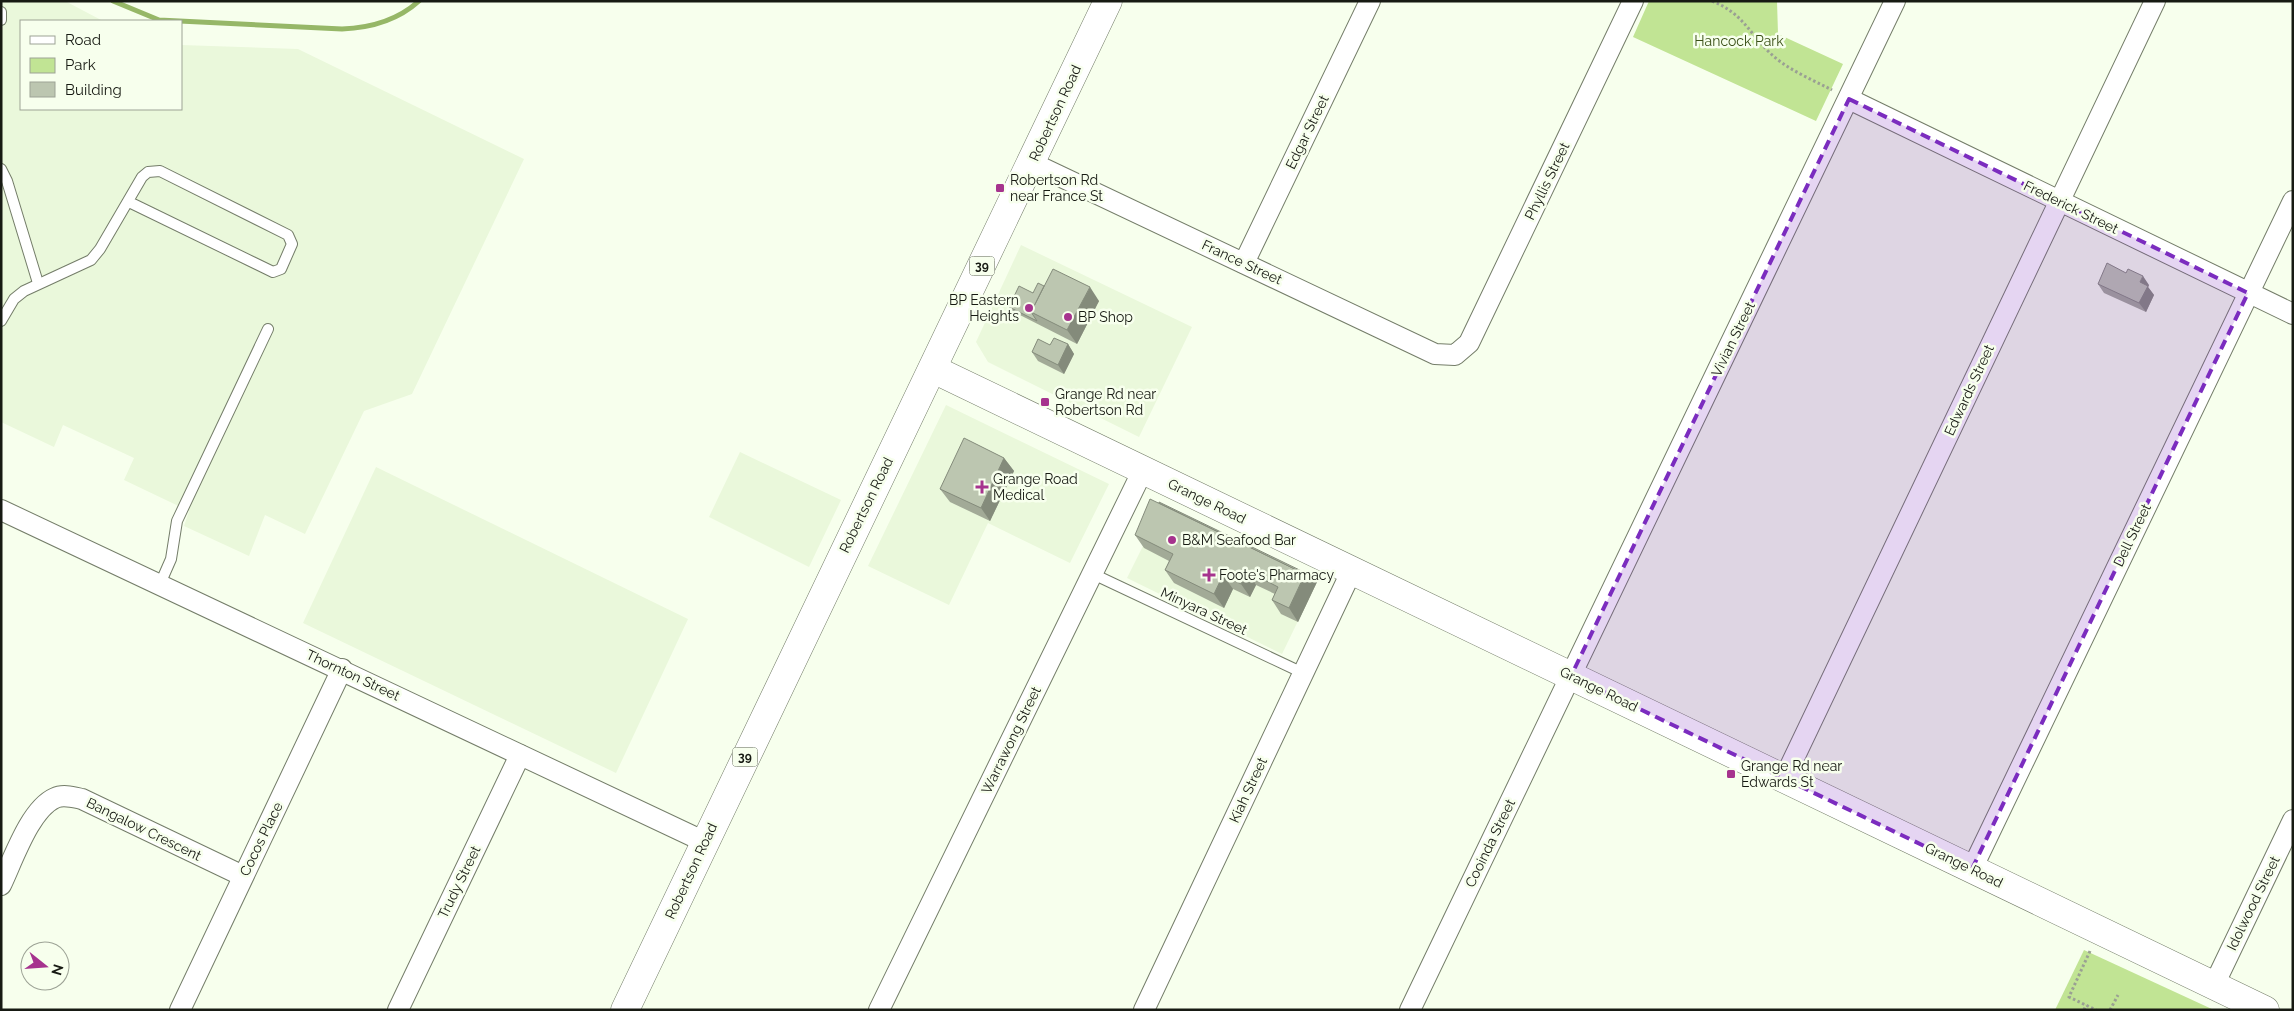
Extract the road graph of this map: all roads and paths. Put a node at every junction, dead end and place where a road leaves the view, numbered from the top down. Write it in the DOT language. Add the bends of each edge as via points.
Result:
graph roads {
  1 [pos="1108,1"];
  2 [pos="1370,1"];
  3 [pos="1633,1"];
  4 [pos="1712,1"];
  5 [pos="1895,1"];
  6 [pos="2155,1"];
  7 [pos="1,12"];
  8 [pos="1,20"];
  9 [pos="1849,99"];
  10 [pos="1032,163"];
  11 [pos="1,168"];
  12 [pos="2059,201"];
  13 [pos="2293,201"];
  14 [pos="128,202"];
  15 [pos="1244,263"];
  16 [pos="38,283"];
  17 [pos="2248,292"];
  18 [pos="2293,314"];
  19 [pos="1,321"];
  20 [pos="268,329"];
  21 [pos="1454,355"];
  22 [pos="933,369"];
  23 [pos="1143,470"];
  24 [pos="1,510"];
  25 [pos="1352,570"];
  26 [pos="1093,574"];
  27 [pos="160,584"];
  28 [pos="342,669"];
  29 [pos="1303,674"];
  30 [pos="1571,676"];
  31 [pos="520,755"];
  32 [pos="1784,779"];
  33 [pos="2293,820"];
  34 [pos="704,842"];
  35 [pos="1972,869"];
  36 [pos="243,876"];
  37 [pos="1,885"];
  38 [pos="2090,951"];
  39 [pos="2214,986"];
  40 [pos="2118,995"];
  41 [pos="2086,1005"];
  42 [pos="180,1010"];
  43 [pos="398,1010"];
  44 [pos="625,1010"];
  45 [pos="879,1010"];
  46 [pos="1144,1010"];
  47 [pos="1410,1010"];
  48 [pos="2084,1010"];
  49 [pos="2096,1010"];
  50 [pos="2110,1010"];
  51 [pos="2264,1010"];
  1 -- 10 [label="main road, Robertson Road / 39"];
  2 -- 15 [label="street, Edgar Street"];
  3 -- 21 [label="street, Phyllis Street" via="1469,343"];
  4 -- 9 [label="path" via="1733,12 1785,65"];
  5 -- 9 [label="street, Vivian Street"];
  6 -- 12 [label="street, Edwards Street"];
  7 -- 8 [label="lane"];
  9 -- 12 [label="street, Frederick Street"];
  9 -- 30 [label="street, Vivian Street"];
  10 -- 15 [label="street, France Street"];
  10 -- 22 [label="main road, Robertson Road / 39"];
  11 -- 16 [label="lane"];
  12 -- 17 [label="street, Frederick Street"];
  12 -- 32 [label="street, Edwards Street"];
  13 -- 17 [label="street, Dell Street"];
  14 -- 14 [label="lane" via="142,177 148,172 160,171 288,235 292,244 281,269 273,272"];
  14 -- 16 [label="lane" via="100,250 90,260"];
  15 -- 21 [label="street, France Street" via="1435,354"];
  16 -- 19 [label="lane" via="14,299"];
  17 -- 18 [label="street, Frederick Street"];
  17 -- 35 [label="street, Dell Street"];
  20 -- 27 [label="lane" via="177,521 170,559"];
  22 -- 23 [label="main road, Grange Road"];
  22 -- 34 [label="main road, Robertson Road / 39"];
  23 -- 25 [label="main road, Grange Road"];
  23 -- 26 [label="street, Warrawong Street"];
  24 -- 27 [label="street, Thornton Street"];
  25 -- 29 [label="street, Kiah Street"];
  25 -- 30 [label="main road, Grange Road"];
  26 -- 29 [label="lane, Minyara Street"];
  26 -- 45 [label="street, Warrawong Street"];
  27 -- 28 [label="street, Thornton Street"];
  28 -- 31 [label="street, Thornton Street"];
  28 -- 36 [label="street, Cocos Place"];
  29 -- 46 [label="street, Kiah Street"];
  30 -- 32 [label="main road, Grange Road"];
  30 -- 47 [label="street, Cooinda Street"];
  31 -- 34 [label="street, Thornton Street"];
  31 -- 43 [label="street, Trudy Street"];
  32 -- 35 [label="main road, Grange Road"];
  33 -- 39 [label="street, Idolwood Street"];
  34 -- 44 [label="main road, Robertson Road / 39"];
  35 -- 39 [label="main road, Grange Road"];
  36 -- 37 [label="street, Bangalow Crescent" via="82,799 69,796 56,797 35,816"];
  36 -- 42 [label="street, Cocos Place"];
  38 -- 41 [label="path" via="2069,997"];
  39 -- 51 [label="main road, Grange Road"];
  40 -- 50 [label="path"];
  41 -- 48 [label="path"];
  41 -- 49 [label="path"];
}
